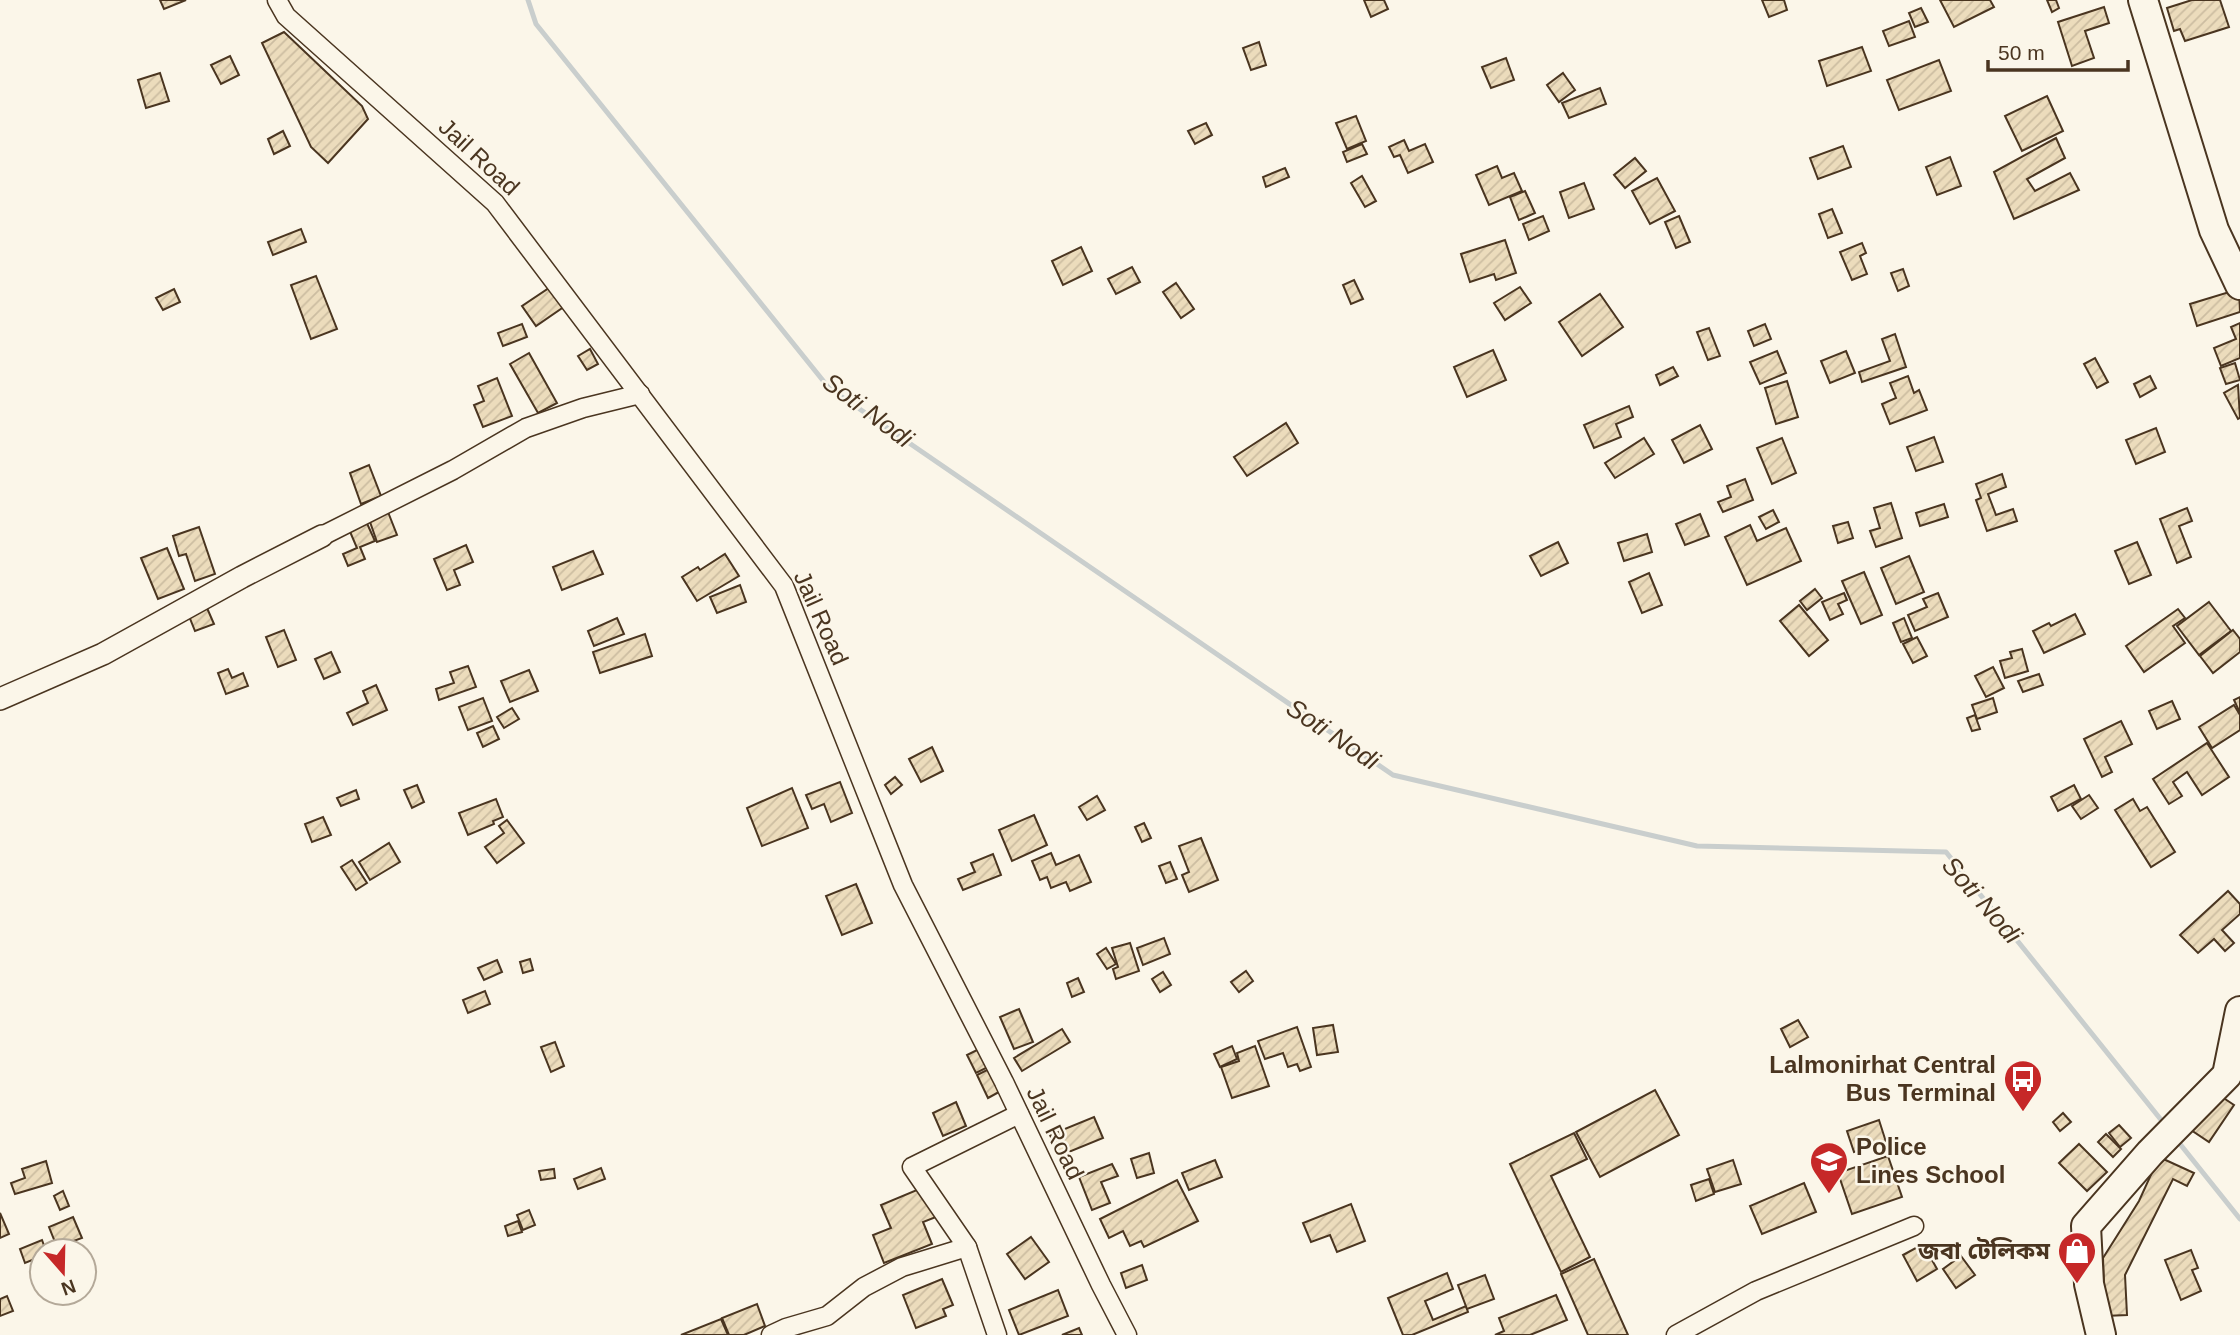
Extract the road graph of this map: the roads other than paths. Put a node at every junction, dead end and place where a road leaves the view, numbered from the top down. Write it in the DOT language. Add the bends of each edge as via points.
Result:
graph roads {
  1 [pos="277,0"];
  2 [pos="2143,0"];
  3 [pos="2240,285"];
  4 [pos="640,394"];
  5 [pos="322,536"];
  6 [pos="0,699"];
  7 [pos="2240,1011"];
  8 [pos="1019,1114"];
  9 [pos="1914,1226"];
  10 [pos="967,1247"];
  11 [pos="2089,1284"];
  12 [pos="771,1335"];
  13 [pos="997,1335"];
  14 [pos="1127,1335"];
  15 [pos="1676,1335"];
  16 [pos="2101,1335"];
  17 [pos="2108,1335"];
  1 -- 4 [label="street, Jail Road" via="286,16 495,202"];
  2 -- 3 [label="highway" via="2214,229"];
  4 -- 5 [label="street" via="526,428"];
  4 -- 8 [label="street, Jail Road" via="784,586 903,885"];
  5 -- 6 [label="street" via="103,654"];
  7 -- 11 [label="highway" via="2227,1076 2086,1226"];
  8 -- 10 [label="street" via="912,1167"];
  8 -- 14 [label="street, Jail Road"];
  9 -- 15 [label="street" via="1756,1291"];
  10 -- 12 [label="street" via="902,1267 864,1287 827,1316"];
  10 -- 13 [label="street"];
  11 -- 16 [label="highway"];
  11 -- 17 [label="highway"];
}
